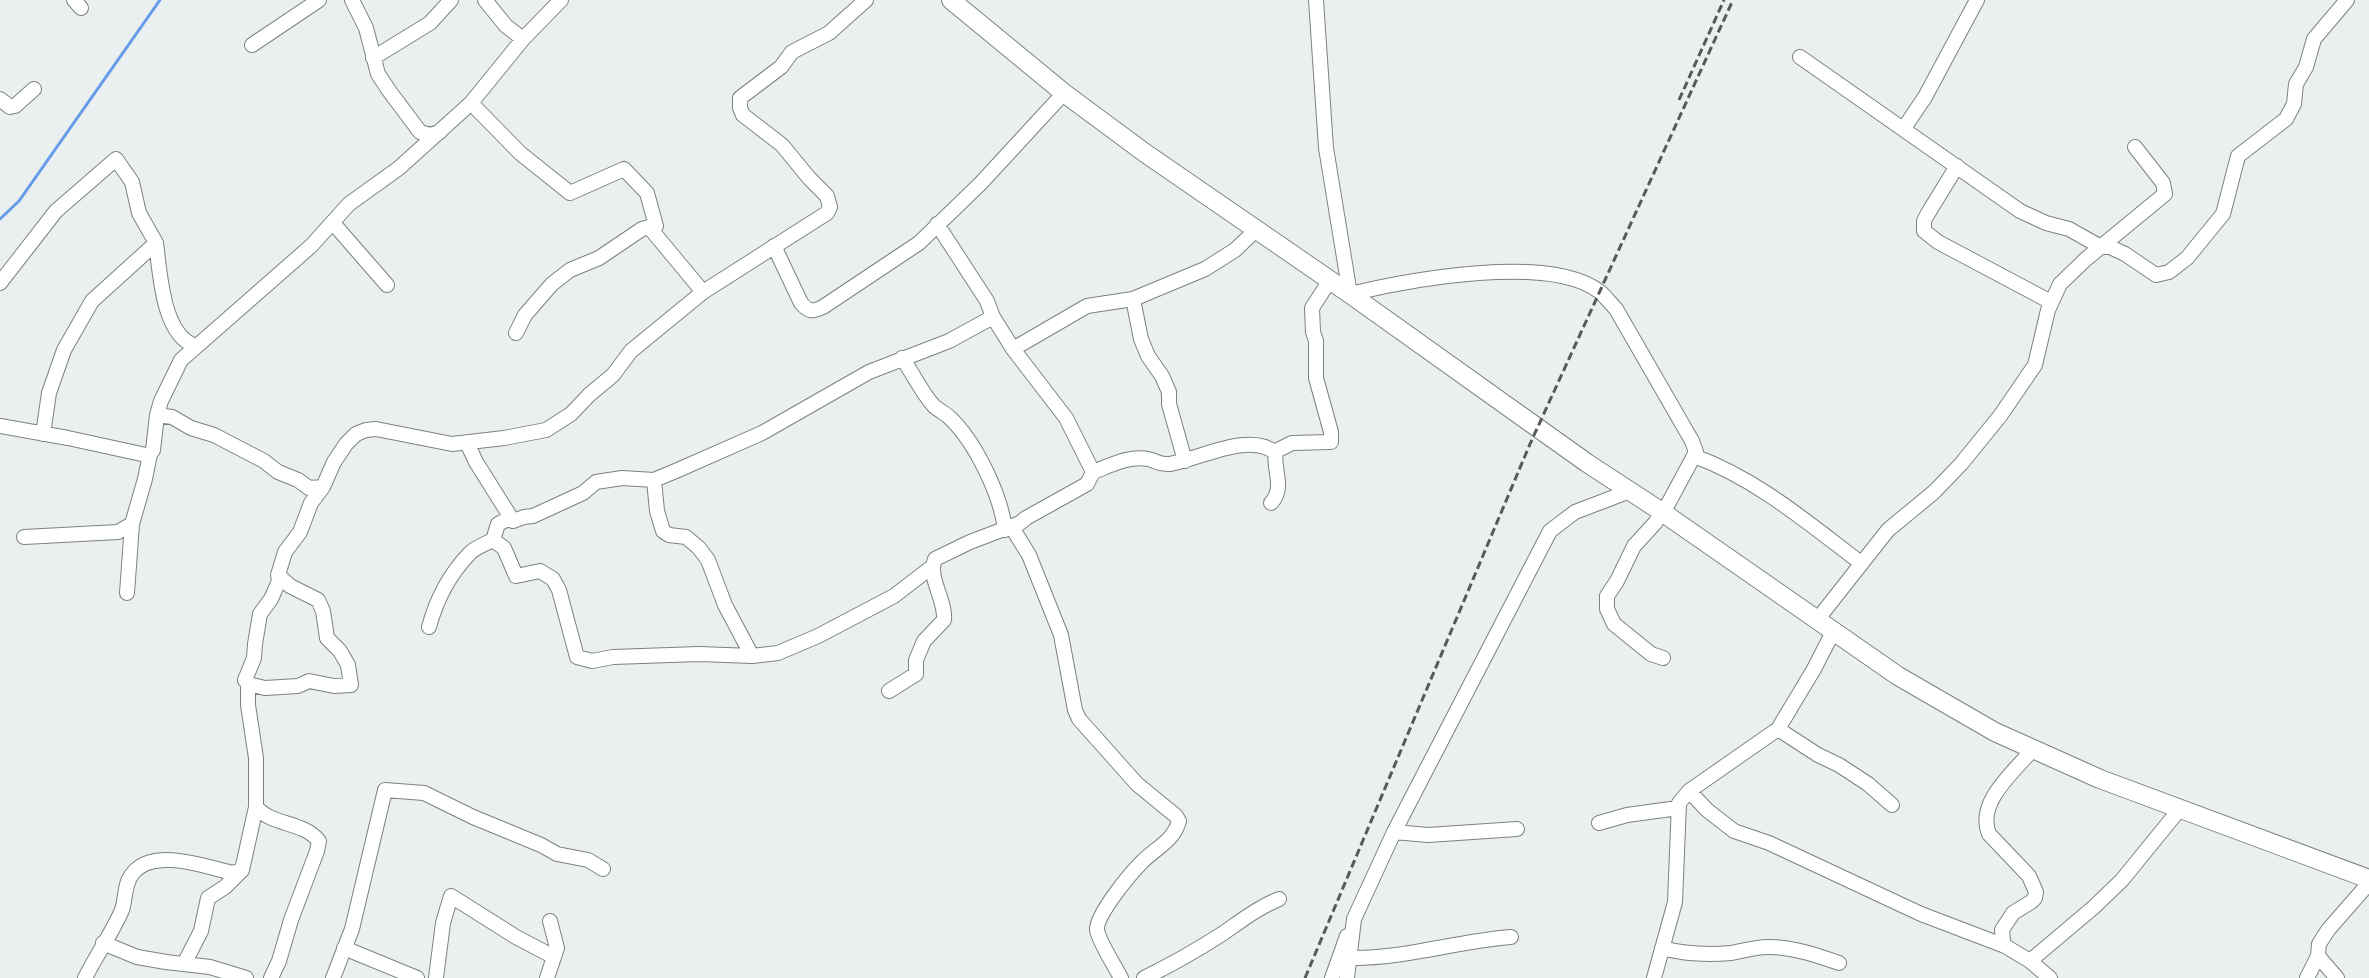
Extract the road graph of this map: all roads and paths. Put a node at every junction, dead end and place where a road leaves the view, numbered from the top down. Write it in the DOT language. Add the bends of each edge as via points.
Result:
graph roads {
  1 [pos="319,0"];
  2 [pos="352,0"];
  3 [pos="451,0"];
  4 [pos="485,0"];
  5 [pos="561,0"];
  6 [pos="866,0"];
  7 [pos="950,0"];
  8 [pos="1316,0"];
  9 [pos="1977,0"];
  10 [pos="2347,0"];
  11 [pos="523,39"];
  12 [pos="252,45"];
  13 [pos="1800,57"];
  14 [pos="373,58"];
  15 [pos="34,90"];
  16 [pos="1064,93"];
  17 [pos="0,99"];
  18 [pos="471,103"];
  19 [pos="1904,128"];
  20 [pos="441,132"];
  21 [pos="2135,147"];
  22 [pos="1957,166"];
  23 [pos="333,223"];
  24 [pos="937,224"];
  25 [pos="656,226"];
  26 [pos="1257,229"];
  27 [pos="156,243"];
  28 [pos="774,246"];
  29 [pos="2101,246"];
  30 [pos="1330,280"];
  31 [pos="0,283"];
  32 [pos="387,285"];
  33 [pos="703,292"];
  34 [pos="1350,294"];
  35 [pos="1133,299"];
  36 [pos="2051,302"];
  37 [pos="993,317"];
  38 [pos="516,333"];
  39 [pos="196,346"];
  40 [pos="1013,348"];
  41 [pos="902,358"];
  42 [pos="157,415"];
  43 [pos="0,426"];
  44 [pos="43,434"];
  45 [pos="467,443"];
  46 [pos="1276,453"];
  47 [pos="150,454"];
  48 [pos="1694,456"];
  49 [pos="1185,461"];
  50 [pos="1093,472"];
  51 [pos="654,480"];
  52 [pos="323,487"];
  53 [pos="1630,491"];
  54 [pos="1271,503"];
  55 [pos="1662,512"];
  56 [pos="513,521"];
  57 [pos="132,524"];
  58 [pos="1010,528"];
  59 [pos="24,537"];
  60 [pos="493,540"];
  61 [pos="1861,563"];
  62 [pos="933,566"];
  63 [pos="278,575"];
  64 [pos="127,593"];
  65 [pos="1817,620"];
  66 [pos="429,626"];
  67 [pos="1833,632"];
  68 [pos="752,656"];
  69 [pos="1663,658"];
  70 [pos="248,684"];
  71 [pos="889,691"];
  72 [pos="1778,729"];
  73 [pos="2033,749"];
  74 [pos="1689,791"];
  75 [pos="1892,805"];
  76 [pos="256,808"];
  77 [pos="1678,808"];
  78 [pos="2179,810"];
  79 [pos="1599,823"];
  80 [pos="1517,829"];
  81 [pos="1394,832"];
  82 [pos="603,869"];
  83 [pos="242,870"];
  84 [pos="2369,879"];
  85 [pos="2369,883"];
  86 [pos="1279,899"];
  87 [pos="1354,919"];
  88 [pos="550,921"];
  89 [pos="1511,937"];
  90 [pos="103,943"];
  91 [pos="2005,946"];
  92 [pos="344,948"];
  93 [pos="1662,948"];
  94 [pos="2318,956"];
  95 [pos="554,957"];
  96 [pos="1350,958"];
  97 [pos="2030,961"];
  98 [pos="1839,963"];
  99 [pos="184,964"];
  100 [pos="85,978"];
  101 [pos="246,978"];
  102 [pos="271,978"];
  103 [pos="333,978"];
  104 [pos="417,978"];
  105 [pos="436,978"];
  106 [pos="547,978"];
  107 [pos="1121,978"];
  108 [pos="1144,978"];
  109 [pos="1332,978"];
  110 [pos="1347,978"];
  111 [pos="1654,978"];
  112 [pos="2041,978"];
  113 [pos="2050,978"];
  114 [pos="2307,978"];
  115 [pos="2337,978"];
  1 -- 12 [label="street"];
  2 -- 14 [label="street" via="366,28"];
  3 -- 14 [label="street" via="430,22"];
  4 -- 11 [label="street" via="506,26"];
  5 -- 11 [label="street"];
  6 -- 28 [label="street" via="828,33 792,52 781,67 740,98 743,115 782,145 830,200 828,213"];
  7 -- 16 [label="main road"];
  8 -- 34 [label="street" via="1326,148"];
  9 -- 19 [label="street" via="1925,97"];
  10 -- 29 [label="street" via="2314,39 2306,67 2296,84 2294,104 2286,119 2238,156 2224,214 2187,258 2169,272 2156,275 2125,254"];
  11 -- 18 [label="street"];
  13 -- 19 [label="street"];
  14 -- 20 [label="street" via="378,74 417,130 425,135"];
  15 -- 17 [label="street" via="10,108"];
  16 -- 24 [label="street" via="982,183"];
  16 -- 26 [label="main road"];
  18 -- 20 [label="street"];
  18 -- 25 [label="street" via="520,153 570,193 624,168 647,192"];
  19 -- 22 [label="street"];
  20 -- 23 [label="street" via="378,185 349,204"];
  21 -- 29 [label="street" via="2163,183 2165,194"];
  22 -- 29 [label="street" via="2020,211 2069,229"];
  22 -- 36 [label="street" via="1927,215 1924,231 1938,242"];
  23 -- 32 [label="street"];
  23 -- 39 [label="street" via="283,272"];
  24 -- 28 [label="street" via="919,243 894,261 812,312 801,303"];
  24 -- 37 [label="street" via="987,300"];
  26 -- 30 [label="main road"];
  26 -- 35 [label="street" via="1236,250 1205,269"];
  27 -- 31 [label="street" via="139,212 132,182 116,159 56,211"];
  27 -- 39 [label="street" via="169,314 184,340"];
  27 -- 44 [label="street" via="92,301 64,350 49,393"];
  28 -- 33 [label="street"];
  29 -- 36 [label="street" via="2064,279"];
  30 -- 34 [label="main road"];
  30 -- 46 [label="street" via="1312,308 1316,378 1331,442 1292,443"];
  33 -- 38 [label="street" via="649,227 600,258 570,270 552,284 525,315"];
  33 -- 45 [label="street" via="631,351 613,376 556,424 546,430"];
  34 -- 48 [label="street" via="1411,280 1508,272 1579,282 1600,292 1616,309 1692,441 1696,452"];
  34 -- 53 [label="main road"];
  35 -- 40 [label="street" via="1087,306"];
  35 -- 49 [label="street" via="1141,340 1168,392"];
  36 -- 61 [label="street" via="2034,365 2000,416 1961,464 1934,492 1888,530"];
  37 -- 40 [label="street"];
  37 -- 41 [label="street" via="949,341"];
  39 -- 42 [label="street" via="181,360"];
  40 -- 50 [label="street" via="1066,418"];
  41 -- 51 [label="street" via="869,372 762,433"];
  41 -- 58 [label="street" via="921,390 967,438"];
  42 -- 47 [label="street"];
  42 -- 52 [label="street" via="172,417 191,428 214,435 309,488"];
  43 -- 44 [label="street"];
  44 -- 47 [label="street"];
  45 -- 52 [label="street" via="452,444 393,430 366,430 346,444"];
  45 -- 56 [label="street"];
  46 -- 49 [label="street" via="1266,446 1243,444"];
  46 -- 54 [label="street" via="1279,484 1277,497"];
  47 -- 57 [label="street"];
  48 -- 55 [label="street"];
  48 -- 61 [label="street" via="1718,465 1792,509"];
  49 -- 50 [label="street" via="1162,464 1138,459"];
  50 -- 58 [label="street" via="1087,484"];
  51 -- 56 [label="street" via="622,478 596,482 583,493 533,516"];
  51 -- 68 [label="street" via="656,507 663,531 686,537 700,548"];
  52 -- 63 [label="street" via="311,503 300,532 285,552"];
  53 -- 55 [label="main road"];
  53 -- 81 [label="street" via="1575,512 1550,531"];
  55 -- 65 [label="main road"];
  55 -- 69 [label="street" via="1634,546 1606,601 1609,618 1614,624 1651,654"];
  56 -- 60 [label="street" via="508,519 498,524"];
  57 -- 59 [label="street" via="118,532"];
  57 -- 64 [label="street"];
  58 -- 62 [label="street" via="939,556"];
  58 -- 107 [label="street" via="1028,555 1061,635 1079,719 1137,784 1179,821 1176,831 1141,863 1115,894 1099,921 1097,930"];
  60 -- 66 [label="street" via="470,553 443,590"];
  60 -- 68 [label="street" via="504,548 516,576 540,571 553,579 577,657 592,661 613,657 699,654"];
  61 -- 65 [label="street"];
  62 -- 68 [label="street" via="894,596 818,636 778,653"];
  62 -- 71 [label="street" via="944,620 924,642 916,660 916,674"];
  63 -- 70 [label="street" via="279,581 271,599 260,614 254,658 246,680"];
  63 -- 70 [label="street" via="290,586 318,600 327,638 348,665 350,685 334,686 309,681 298,686 265,688"];
  65 -- 67 [label="main road"];
  67 -- 72 [label="street"];
  67 -- 73 [label="main road" via="1898,676 1995,732"];
  70 -- 76 [label="street" via="256,758"];
  72 -- 74 [label="street"];
  72 -- 75 [label="street" via="1868,784"];
  73 -- 78 [label="main road"];
  73 -- 91 [label="street" via="1987,808 1985,825 1989,834 2029,876 2036,892 2035,898 2013,913 2002,930"];
  74 -- 77 [label="street"];
  74 -- 91 [label="street" via="1734,831 1769,843 1921,914"];
  76 -- 83 [label="street"];
  76 -- 102 [label="street" via="270,817 306,830 318,841"];
  77 -- 79 [label="street"];
  77 -- 93 [label="street" via="1675,902"];
  78 -- 84 [label="main road"];
  78 -- 97 [label="street" via="2122,880"];
  80 -- 81 [label="street" via="1428,835"];
  81 -- 87 [label="street"];
  82 -- 92 [label="street" via="588,860 557,854 424,793 385,790 352,928"];
  83 -- 90 [label="street" via="232,873 170,859 147,864 133,872 122,909"];
  83 -- 99 [label="street" via="226,887 208,898 201,931"];
  85 -- 94 [label="street" via="2328,930 2319,944"];
  86 -- 108 [label="street"];
  87 -- 96 [label="street"];
  87 -- 109 [label="street"];
  88 -- 95 [label="street" via="557,948"];
  89 -- 96 [label="street" via="1374,958"];
  90 -- 99 [label="street" via="138,957"];
  90 -- 100 [label="street"];
  91 -- 97 [label="street"];
  92 -- 103 [label="street"];
  92 -- 104 [label="street"];
  93 -- 98 [label="street" via="1706,953 1786,948"];
  93 -- 111 [label="street"];
  94 -- 114 [label="street"];
  94 -- 115 [label="street"];
  95 -- 105 [label="street" via="451,896 443,923"];
  95 -- 106 [label="street"];
  96 -- 110 [label="street"];
  97 -- 112 [label="street"];
  97 -- 113 [label="street"];
  99 -- 101 [label="street" via="210,967"];
}
